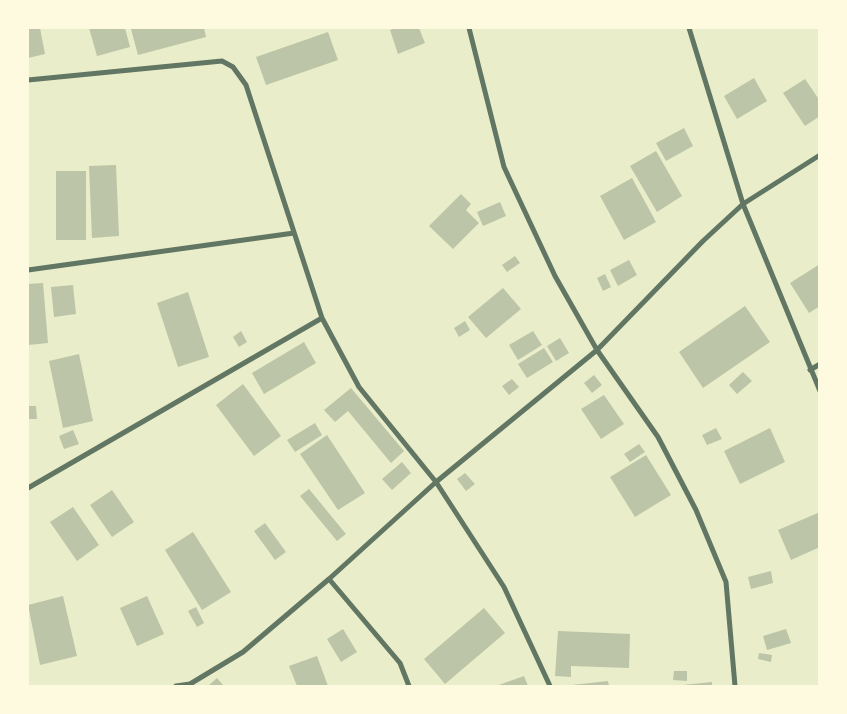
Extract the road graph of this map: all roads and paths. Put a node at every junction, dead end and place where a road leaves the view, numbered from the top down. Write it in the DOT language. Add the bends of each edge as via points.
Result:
graph roads {
  1 [pos="469,28"];
  2 [pos="689,28"];
  3 [pos="28,80"];
  4 [pos="820,155"];
  5 [pos="743,204"];
  6 [pos="294,233"];
  7 [pos="28,270"];
  8 [pos="322,318"];
  9 [pos="597,350"];
  10 [pos="820,364"];
  11 [pos="810,370"];
  12 [pos="820,391"];
  13 [pos="436,482"];
  14 [pos="28,488"];
  15 [pos="329,580"];
  16 [pos="189,685"];
  17 [pos="176,686"];
  18 [pos="409,686"];
  19 [pos="550,686"];
  20 [pos="735,686"];
  1 -- 9 [label="street" via="504,167 555,276"];
  2 -- 5 [label="street"];
  3 -- 6 [label="street" via="222,61 233,67 246,85"];
  4 -- 5 [label="street"];
  5 -- 9 [label="street" via="702,241"];
  5 -- 11 [label="street"];
  6 -- 7 [label="street"];
  6 -- 8 [label="street"];
  8 -- 13 [label="street" via="359,387"];
  8 -- 14 [label="street"];
  9 -- 13 [label="street"];
  9 -- 20 [label="street" via="658,437 696,510 726,582"];
  10 -- 11 [label="street"];
  11 -- 12 [label="street"];
  13 -- 15 [label="street"];
  13 -- 19 [label="street" via="504,587"];
  15 -- 16 [label="street" via="243,652"];
  15 -- 18 [label="street" via="400,663"];
  16 -- 17 [label="street"];
}
